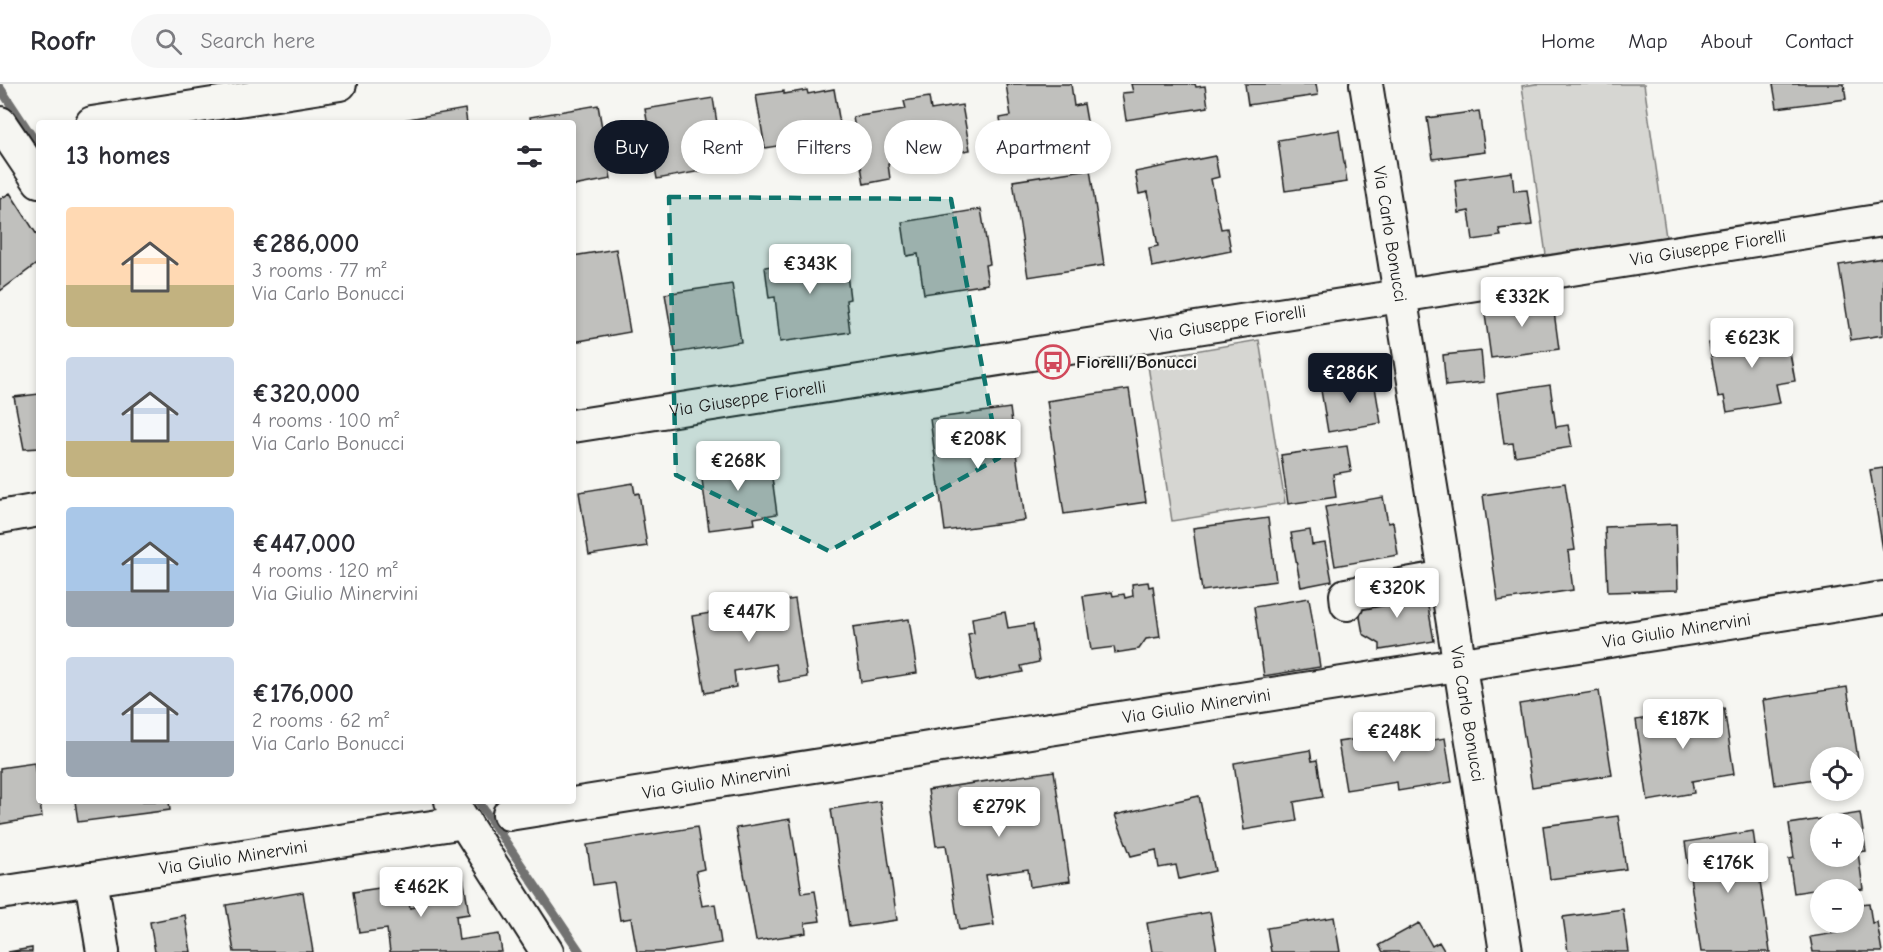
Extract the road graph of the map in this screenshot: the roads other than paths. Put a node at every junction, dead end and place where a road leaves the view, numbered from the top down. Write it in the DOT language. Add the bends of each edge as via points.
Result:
graph roads {
  1 [pos="340,84"];
  2 [pos="1366,84"];
  3 [pos="111,120"];
  4 [pos="12,132"];
  5 [pos="36,176"];
  6 [pos="1883,220"];
  7 [pos="1401,295"];
  8 [pos="576,426"];
  9 [pos="36,511"];
  10 [pos="0,517"];
  11 [pos="1445,577"];
  12 [pos="1883,598"];
  13 [pos="1347,604"];
  14 [pos="1459,665"];
  15 [pos="576,803"];
  16 [pos="573,804"];
  17 [pos="458,811"];
  18 [pos="509,814"];
  19 [pos="91,879"];
  20 [pos="0,893"];
  21 [pos="103,952"];
  22 [pos="547,952"];
  23 [pos="1506,952"];
  1 -- 3 [label="street"];
  2 -- 7 [label="street, Via Carlo Bonucci"];
  4 -- 5 [label="street"];
  6 -- 7 [label="street, Via Giuseppe Fiorelli"];
  7 -- 8 [label="street, Via Giuseppe Fiorelli"];
  7 -- 11 [label="street, Via Carlo Bonucci"];
  9 -- 10 [label="street"];
  11 -- 13 [label="street" via="1346,595"];
  11 -- 14 [label="street, Via Carlo Bonucci"];
  12 -- 14 [label="street, Via Giulio Minervini"];
  14 -- 15 [label="street, Via Giulio Minervini"];
  14 -- 23 [label="street, Via Carlo Bonucci"];
  16 -- 18 [label="street, Via Giulio Minervini"];
  17 -- 19 [label="street, Via Giulio Minervini"];
  17 -- 22 [label="street"];
  19 -- 20 [label="street, Via Giulio Minervini"];
  19 -- 21 [label="street"];
}
